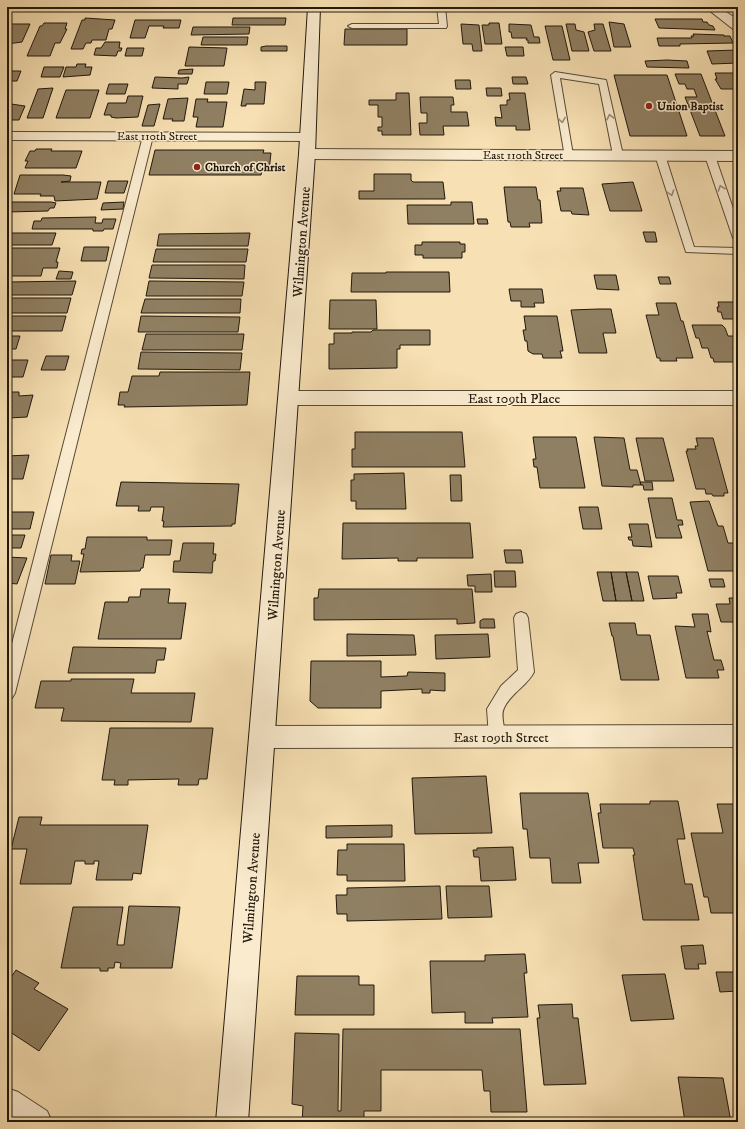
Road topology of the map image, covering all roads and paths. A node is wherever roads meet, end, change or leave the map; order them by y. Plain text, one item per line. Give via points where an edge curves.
1 (314, 7) edge
2 (441, 7) edge
3 (711, 7) edge
4 (352, 26) dead end
5 (738, 26) edge
6 (7, 136) edge
7 (148, 136) junction
8 (307, 146) junction
9 (568, 155) junction
10 (618, 155) junction
11 (660, 156) junction
12 (710, 156) junction
13 (738, 156) edge
14 (738, 238) edge
15 (738, 251) edge
16 (289, 398) junction
17 (738, 398) edge
18 (522, 618) dead end
19 (7, 693) edge
20 (738, 736) edge
21 (497, 737) junction
22 (263, 738) junction
23 (7, 1103) edge
24 (36, 1122) edge
25 (232, 1122) edge

1 - 8 street, Wilmington Avenue
2 - 4 lane via 443,26
3 - 5 street
6 - 7 street, East 110th Street
7 - 8 street, East 110th Street
7 - 19 lane
8 - 9 street, East 110th Street
8 - 16 street, Wilmington Avenue
9 - 10 street, East 110th Street
10 -> 9 lane via 603,82 555,75
10 - 11 street, East 110th Street
11 - 12 street, East 110th Street
11 -> 15 lane via 690,250
12 - 13 street, East 110th Street
14 -> 12 lane
16 - 17 street, East 109th Place
16 - 22 street, Wilmington Avenue
18 - 21 lane via 526,672 506,691 495,710
20 - 21 street, East 109th Street
21 - 22 street, East 109th Street
22 - 25 street, Wilmington Avenue
23 - 24 street

